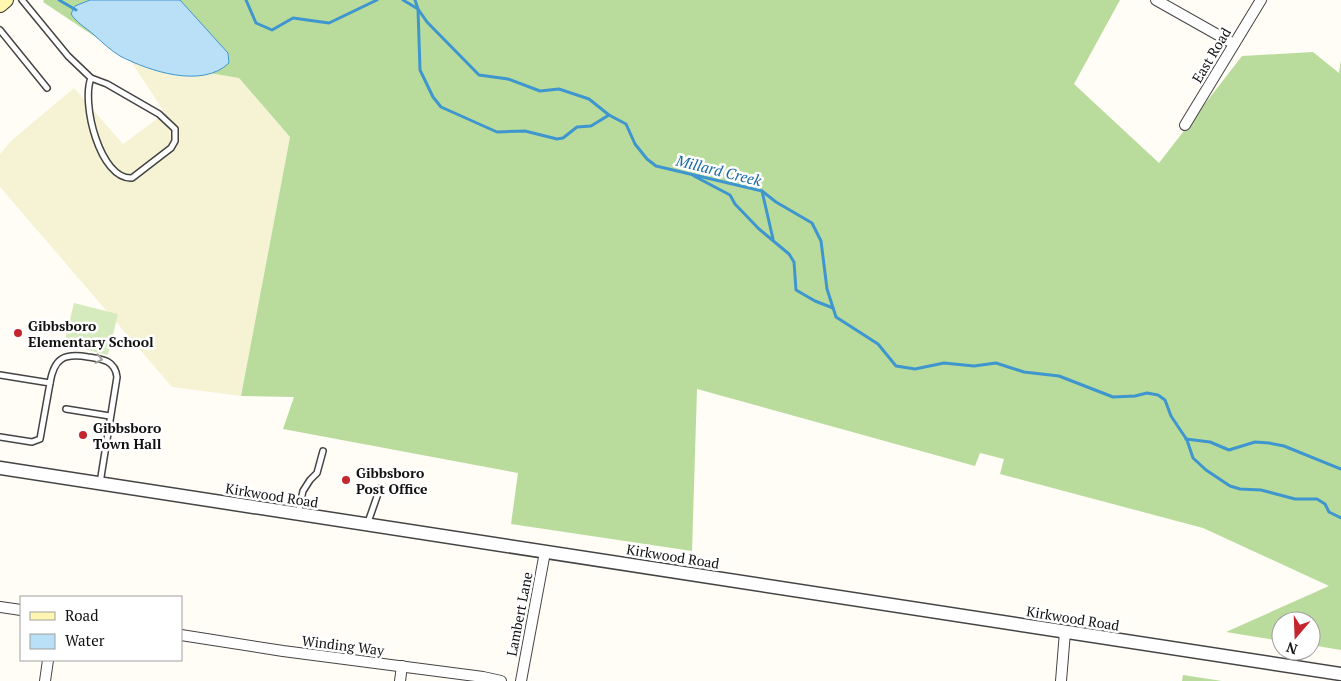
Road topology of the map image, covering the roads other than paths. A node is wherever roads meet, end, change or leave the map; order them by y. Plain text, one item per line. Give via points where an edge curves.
1 (6, 0) edge
2 (22, 0) edge
3 (1156, 0) edge
4 (1261, 0) edge
5 (0, 5) edge
6 (0, 30) edge
7 (1234, 44) junction
8 (91, 78) junction
9 (47, 88) dead end
10 (1185, 125) dead end
11 (0, 375) edge
12 (50, 383) junction
13 (66, 409) dead end
14 (110, 416) junction
15 (0, 437) edge
16 (323, 451) dead end
17 (0, 468) edge
18 (100, 483) junction
19 (380, 488) dead end
20 (298, 514) junction
21 (367, 525) junction
22 (545, 552) junction
23 (0, 607) edge
24 (20, 610) edge
25 (1065, 632) junction
26 (182, 635) edge
27 (48, 661) edge
28 (402, 666) junction
29 (1341, 674) edge
30 (45, 681) edge
31 (400, 681) edge
32 (501, 681) edge
33 (520, 681) edge
34 (1060, 681) edge

1 - 5 main road
2 - 8 lane via 68,56
3 - 7 street
4 - 7 street, East Road
6 - 9 lane
7 - 10 street, East Road
8 - 8 lane via 159,114 175,129 172,148 132,178 112,171 94,132 87,98
11 - 12 lane
12 -> 14 lane via 54,368 66,356 72,354 106,360 117,375
12 - 15 lane via 39,440 32,442
13 - 14 lane
14 - 18 lane
16 - 20 lane via 317,473 303,491
17 - 18 street, Kirkwood Road
18 - 20 street, Kirkwood Road
19 - 21 lane
20 - 21 street, Kirkwood Road
21 - 22 street, Kirkwood Road
22 - 25 street, Kirkwood Road
22 - 33 street, Lambert Lane
23 - 24 street
25 - 29 street, Kirkwood Road
25 - 34 street
26 - 28 street, Winding Way
27 - 30 street
28 - 31 street
28 - 32 street, Winding Way

